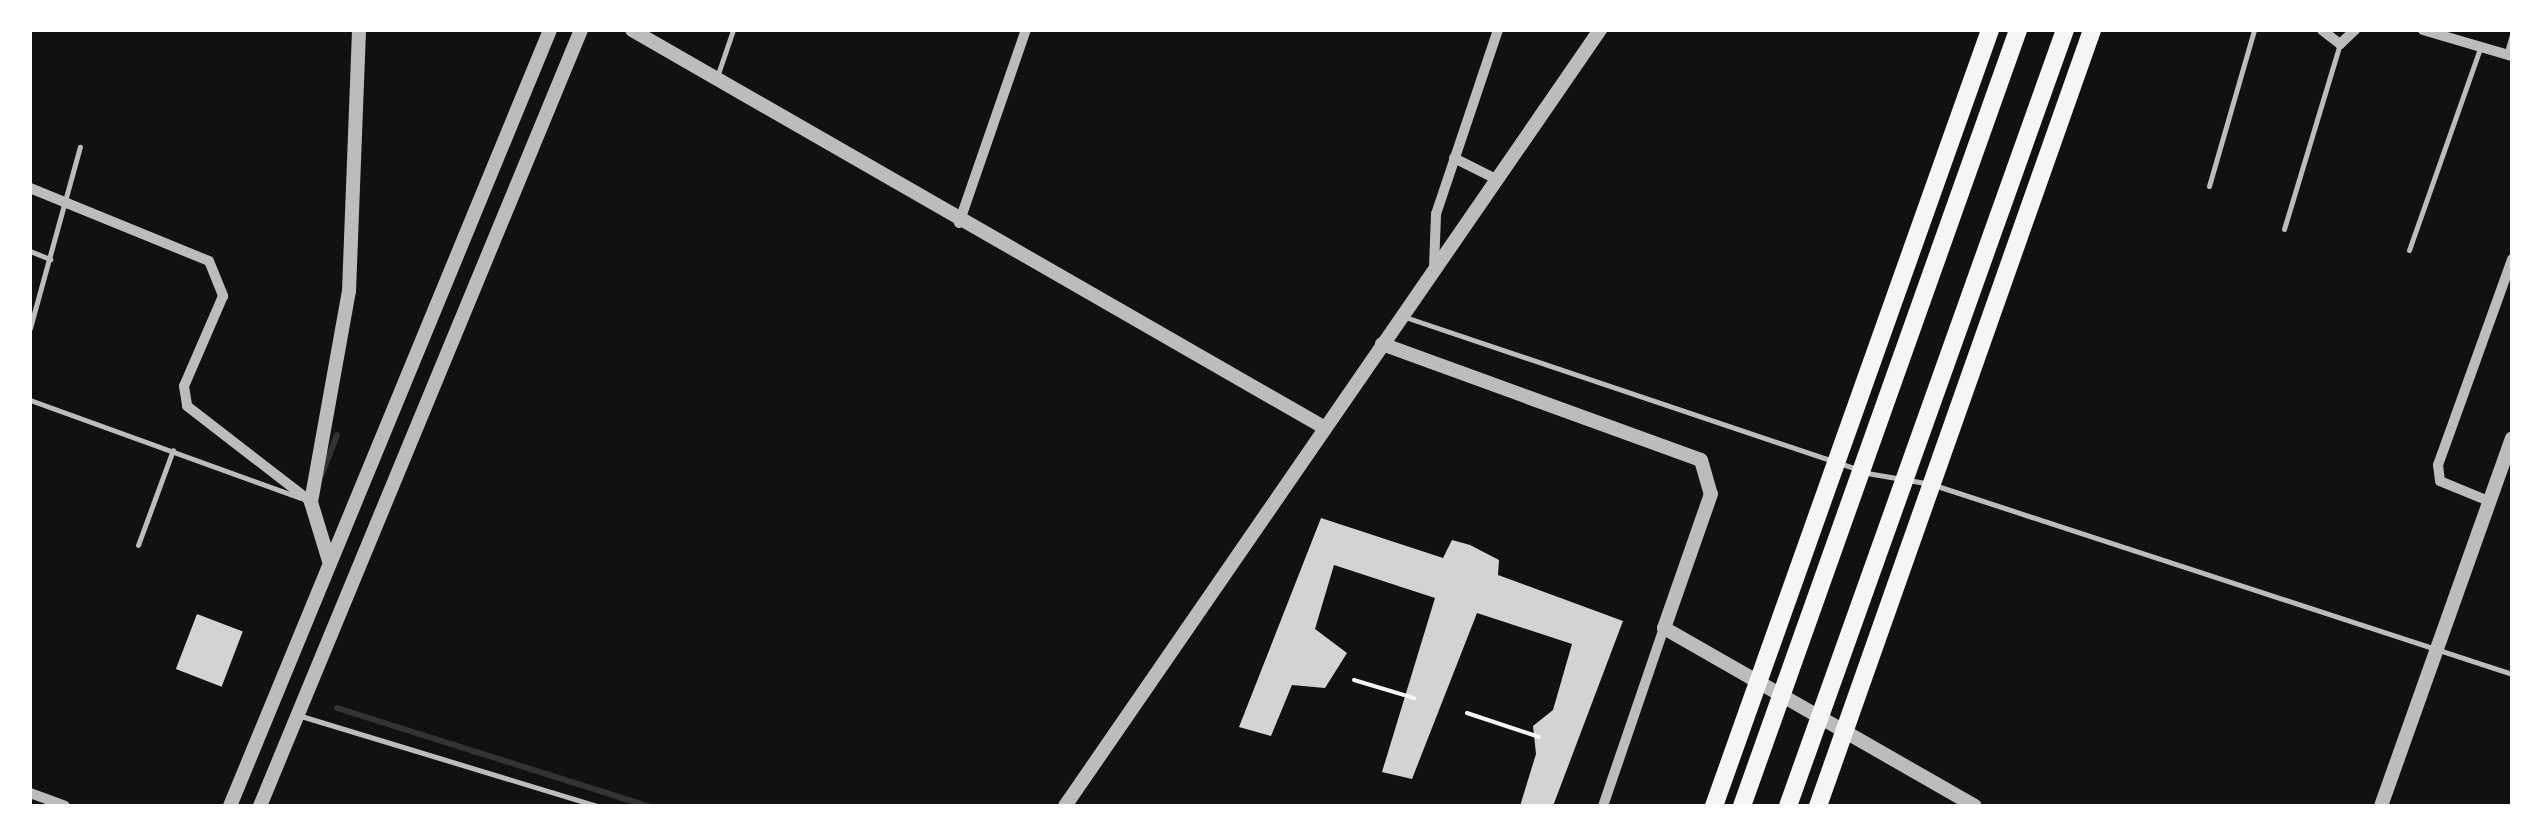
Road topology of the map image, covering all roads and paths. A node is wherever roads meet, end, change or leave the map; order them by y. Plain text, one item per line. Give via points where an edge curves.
1 (358, 30) edge
2 (550, 30) edge
3 (581, 30) edge
4 (632, 30) edge
5 (733, 30) edge
6 (1026, 30) edge
7 (1498, 30) edge
8 (1600, 30) edge
9 (1990, 30) edge
10 (2018, 30) edge
11 (2065, 30) edge
12 (2092, 30) edge
13 (2254, 30) edge
14 (2322, 30) edge
15 (2354, 30) edge
16 (2423, 30) edge
17 (2512, 35) edge
18 (2340, 44) junction
19 (2479, 51) junction
20 (2510, 56) edge
21 (717, 77) junction
22 (80, 147) dead end
23 (1454, 158) junction
24 (1494, 178) junction
25 (2209, 186) dead end
26 (30, 188) edge
27 (70, 202) junction
28 (958, 224) junction
29 (2284, 229) dead end
30 (2410, 250) dead end
31 (30, 251) edge
32 (50, 259) junction
33 (2512, 259) edge
34 (1434, 267) junction
35 (1401, 316) junction
36 (30, 328) edge
37 (1382, 344) junction
38 (30, 400) edge
39 (1325, 428) junction
40 (2512, 439) edge
41 (173, 450) junction
42 (1838, 461) junction
43 (1862, 471) junction
44 (1904, 484) junction
45 (1931, 484) junction
46 (311, 502) junction
47 (2491, 502) junction
48 (138, 545) dead end
49 (330, 562) junction
50 (354, 570) junction
51 (1664, 628) junction
52 (2439, 650) junction
53 (2512, 674) edge
54 (1760, 677) junction
55 (1354, 680) dead end
56 (1783, 690) junction
57 (1414, 698) dead end
58 (1466, 712) dead end
59 (1822, 712) junction
60 (298, 715) junction
61 (1845, 728) junction
62 (1539, 737) dead end
63 (30, 793) edge
64 (65, 806) edge
65 (230, 806) edge
66 (260, 806) edge
67 (598, 806) edge
68 (1065, 806) edge
69 (1603, 806) edge
70 (1714, 806) edge
71 (1742, 806) edge
72 (1788, 806) edge
73 (1818, 806) edge
74 (1976, 806) edge
75 (2381, 806) edge

1 - 46 street via 349,291
2 - 49 street
3 - 50 street
4 - 21 street
5 - 21 lane
6 - 28 street
7 - 23 street
8 - 24 street
9 - 42 main road
10 - 43 main road
11 - 44 main road
12 - 45 main road
13 - 25 lane
14 - 18 street
15 - 18 street
16 - 19 street
17 - 20 lane
18 - 29 lane
19 - 20 street
19 - 30 lane
21 - 28 street
22 - 27 lane
23 - 24 street
23 - 34 street via 1436,214
24 - 34 street
26 - 27 street
27 - 32 lane
27 - 46 street via 209,261 223,296 184,386 187,406
28 - 39 street
31 - 32 lane
32 - 36 lane
33 - 47 street via 2438,465 2440,481
34 - 35 street
35 - 37 street
35 - 42 lane
37 - 39 street
37 - 51 street via 1701,460 1711,494
38 - 41 lane
39 - 68 street
40 - 47 street
41 - 46 lane
41 - 48 lane
42 - 43 lane
42 - 54 main road
43 - 44 lane
43 - 56 main road
44 - 45 lane
44 - 59 main road
45 - 52 lane
45 - 61 main road
46 - 49 street
47 - 52 street
49 - 50 street
49 - 65 street
50 - 60 street
51 - 54 street
51 - 69 street
52 - 53 lane
52 - 75 street
54 - 56 street
54 - 70 main road
55 - 57 path
56 - 59 street
56 - 71 main road
58 - 62 path
59 - 61 street
59 - 72 main road
60 - 66 street
60 - 67 lane
61 - 73 main road
61 - 74 street
63 - 64 street

